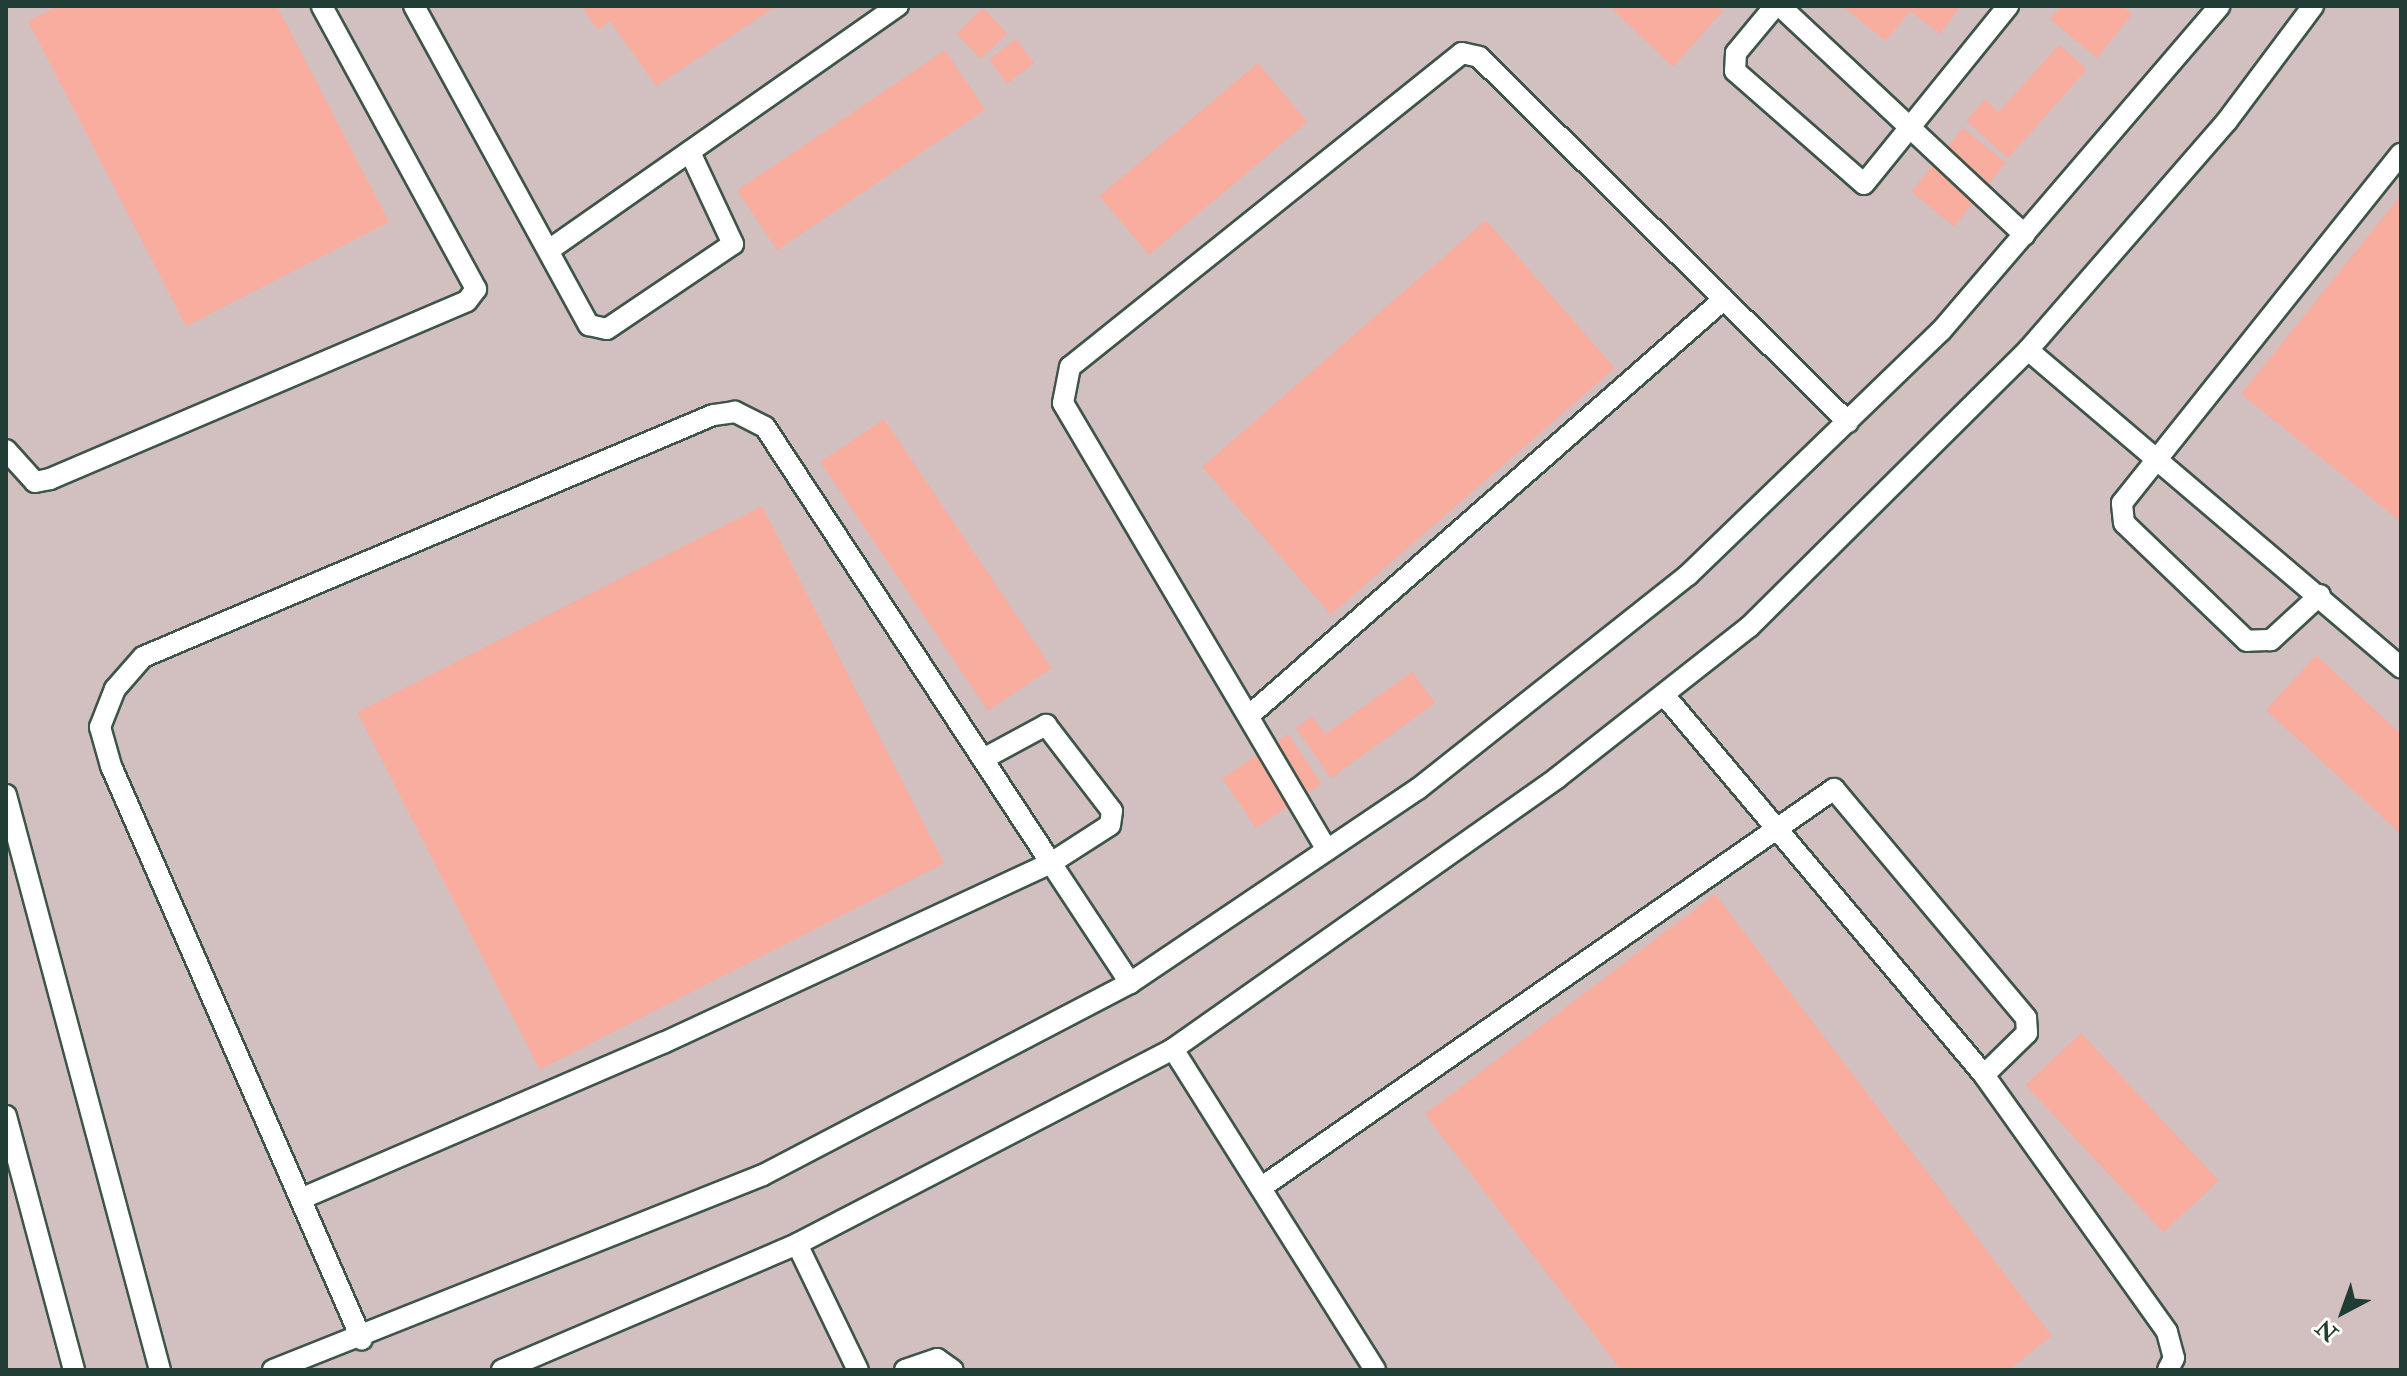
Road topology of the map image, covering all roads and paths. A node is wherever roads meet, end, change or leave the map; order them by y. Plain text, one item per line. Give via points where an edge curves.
1 (322, 6) edge
2 (414, 6) edge
3 (898, 6) edge
4 (1777, 6) edge
5 (2008, 6) edge
6 (2220, 6) edge
7 (2313, 6) edge
8 (1915, 130) junction
9 (690, 152) junction
10 (2401, 154) edge
11 (2025, 235) junction
12 (549, 250) junction
13 (1724, 299) junction
14 (2028, 350) junction
15 (1848, 422) junction
16 (6, 450) edge
17 (2156, 456) junction
18 (2320, 595) junction
19 (2401, 667) edge
20 (1665, 696) junction
21 (1251, 714) junction
22 (983, 759) junction
23 (6, 795) edge
24 (1778, 829) junction
25 (1327, 850) junction
26 (1051, 863) junction
27 (1130, 983) junction
28 (1173, 1049) junction
29 (1984, 1075) junction
30 (6, 1116) edge
31 (1262, 1187) junction
32 (305, 1197) junction
33 (797, 1244) junction
34 (362, 1340) junction
35 (74, 1370) edge
36 (160, 1370) edge
37 (273, 1370) edge
38 (502, 1370) edge
39 (858, 1370) edge
40 (905, 1370) edge
41 (953, 1370) edge
42 (1375, 1370) edge
43 (2168, 1370) edge

1 - 16 lane via 476,289 467,301 50,479 35,482
2 - 12 lane
3 - 9 lane
4 - 8 lane
4 - 8 lane via 1736,53 1735,71 1856,183 1871,181
5 - 8 lane
6 - 11 lane
7 - 14 lane via 2227,121
8 - 11 lane
9 - 12 lane
9 - 12 lane via 730,235 725,253 599,330
10 - 17 lane
11 - 15 lane via 1941,331
13 - 15 lane
13 - 21 lane
13 - 21 lane via 1479,57 1462,53 1070,367 1063,403
14 - 17 lane
14 - 20 lane via 1749,627
15 - 25 lane via 1688,575 1418,789
17 - 18 lane
17 - 18 lane via 2122,503 2124,523 2247,641 2271,640
18 - 19 lane
20 - 24 lane
20 - 28 lane
21 - 25 lane
22 - 26 lane
22 - 26 lane via 1046,725 1112,811 1110,825
22 - 32 lane via 765,427 735,412 143,657 115,689 100,727 111,766
23 - 36 lane
24 - 29 lane
24 - 29 lane via 1834,789 1848,797 2026,1018 2027,1033
24 - 31 lane
25 - 27 lane
26 - 27 lane
26 - 32 lane via 663,1043
27 - 34 lane via 763,1175
28 - 31 lane
28 - 33 lane
29 - 43 lane via 2167,1332 2174,1358
30 - 35 lane
31 - 42 lane
32 - 34 lane
33 - 38 lane
33 - 39 lane
34 - 37 lane
40 - 41 lane via 937,1359

